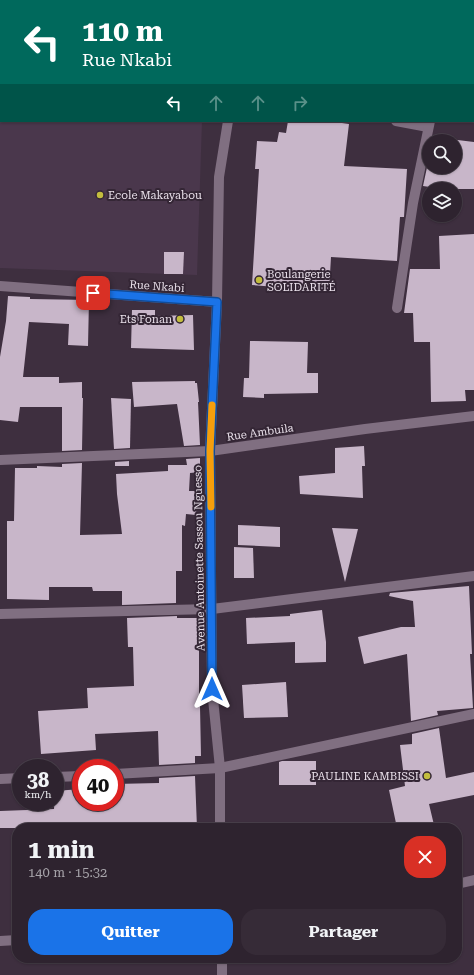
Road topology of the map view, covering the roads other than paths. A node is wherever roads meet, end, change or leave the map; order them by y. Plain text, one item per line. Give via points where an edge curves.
1 (228, 122) edge
2 (407, 122) edge
3 (429, 124) edge
4 (0, 286) edge
5 (217, 302) junction
6 (397, 308) dead end
7 (474, 416) edge
8 (210, 451) junction
9 (0, 460) edge
10 (474, 576) edge
11 (212, 609) junction
12 (0, 614) edge
13 (474, 714) edge
14 (220, 768) junction
15 (124, 773) edge
16 (12, 778) edge
17 (0, 779) edge
18 (220, 823) edge
19 (474, 880) edge
20 (462, 883) edge
21 (12, 940) edge
22 (0, 941) edge
23 (222, 963) edge
24 (222, 975) edge

1 - 5 street, Avenue Antoinette Sassou Nguesso via 219,177
2 - 3 street
3 - 6 street via 413,203
4 - 5 street, Rue Nkabi
5 - 8 street, Avenue Antoinette Sassou Nguesso
7 - 8 street, Rue Ambuila
8 - 9 street, Rue Ambuila
8 - 11 street, Avenue Antoinette Sassou Nguesso
10 - 11 street
11 - 12 street
11 - 14 street, Avenue Antoinette Sassou Nguesso via 212,689
13 - 14 street
14 - 15 street
14 - 18 street, Avenue Antoinette Sassou Nguesso
16 - 17 street
19 - 20 street
21 - 22 street
23 - 24 street

